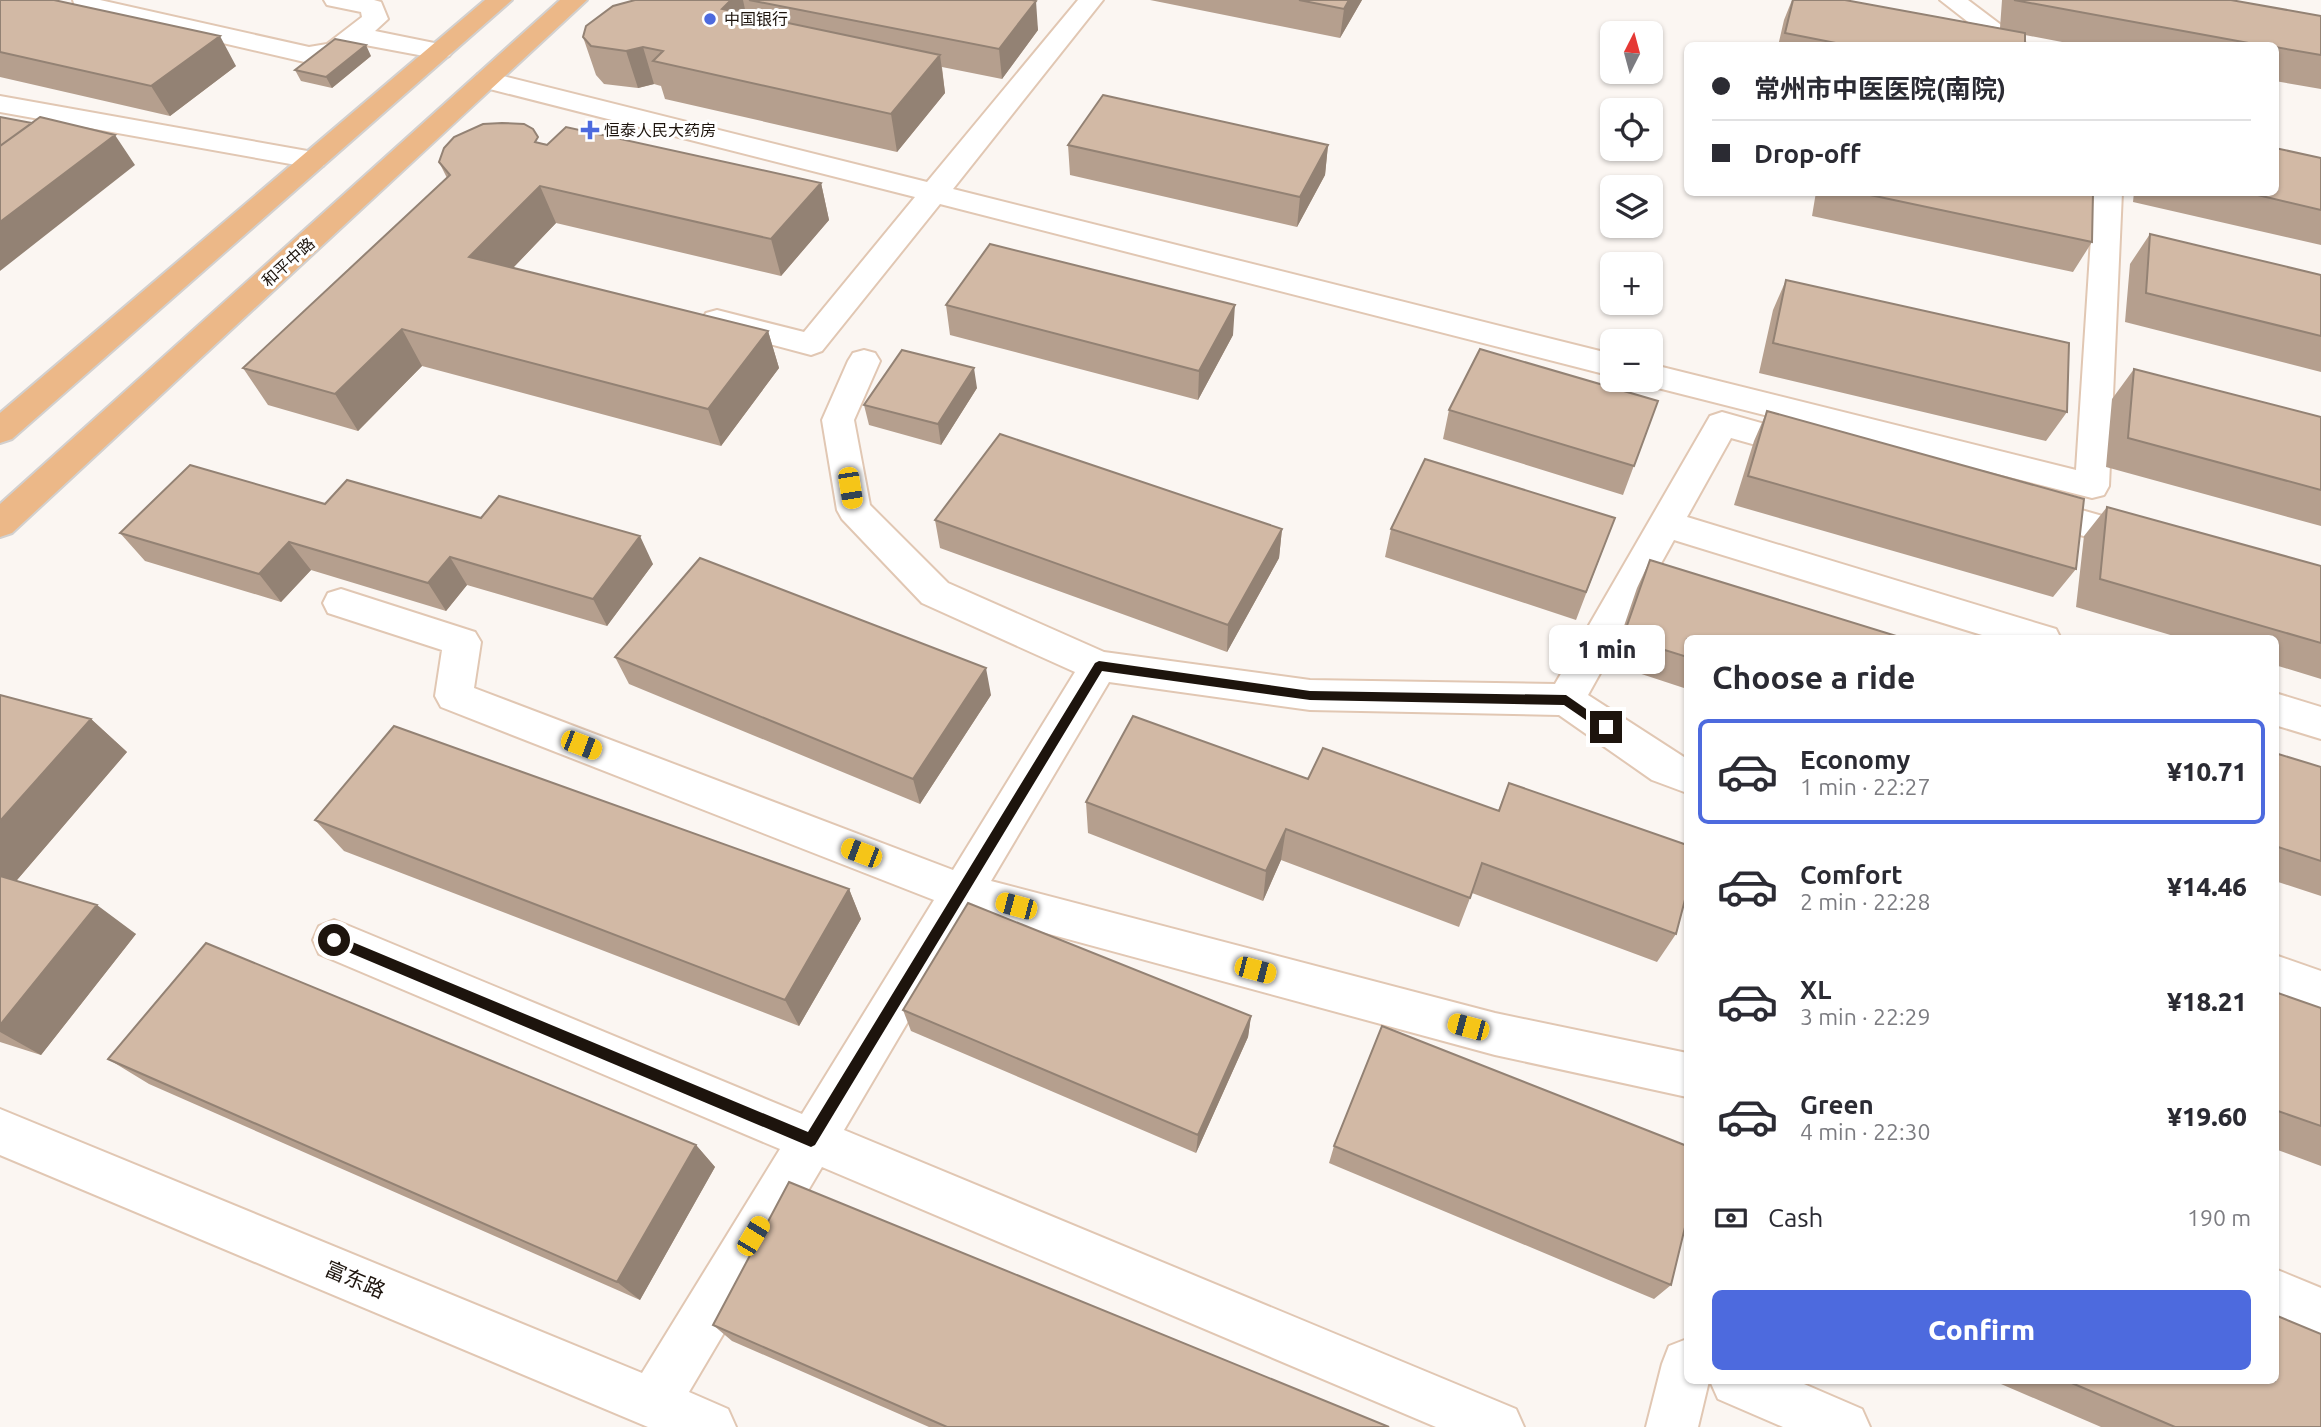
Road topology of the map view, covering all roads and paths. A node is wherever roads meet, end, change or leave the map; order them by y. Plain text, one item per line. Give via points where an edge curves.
1 (85, 0) edge
2 (336, 0) edge
3 (500, 0) edge
4 (575, 0) edge
5 (1091, 0) edge
6 (1952, 0) edge
7 (355, 35) junction
8 (2010, 42) edge
9 (440, 51) junction
10 (487, 80) junction
11 (0, 104) edge
12 (313, 160) junction
13 (935, 194) junction
14 (2108, 196) edge
15 (694, 314) edge
16 (864, 361) dead end
17 (1600, 362) edge
18 (1663, 378) edge
19 (0, 431) edge
20 (1842, 457) edge
21 (2002, 500) edge
22 (0, 524) edge
23 (1666, 524) junction
24 (2175, 548) edge
25 (341, 603) dead end
26 (2030, 635) edge
27 (1099, 666) junction
28 (1566, 700) junction
29 (2279, 710) edge
30 (2321, 723) edge
31 (1684, 775) edge
32 (962, 892) junction
33 (334, 940) dead end
34 (2279, 976) edge
35 (2321, 991) edge
36 (1684, 1074) edge
37 (0, 1132) edge
38 (811, 1140) junction
39 (2279, 1296) edge
40 (2321, 1313) edge
41 (1684, 1377) edge
42 (1743, 1384) edge
43 (653, 1403) junction
44 (710, 1427) edge
45 (1498, 1427) edge
46 (1672, 1427) edge
47 (1844, 1427) edge

1 - 7 street via 85,4 309,55 335,51
2 - 7 street via 372,8 375,19
3 - 9 main road
4 - 10 main road, 和平中路
5 - 13 street
6 - 8 street
7 - 9 street
9 - 12 main road
10 - 13 street
10 - 22 main road, 和平中路
11 - 12 street
12 - 19 main road
13 - 15 street via 811,344
13 - 17 street
14 - 18 street via 2092,486
16 - 27 street via 838,420 853,510 935,593
20 - 23 street via 1722,424
21 - 24 street
23 - 26 street
23 - 28 street
25 - 32 street via 462,642 454,696
27 - 28 street via 1310,695
27 - 32 street
28 - 31 street via 1665,768
29 - 30 street
32 - 36 street via 1495,1034
32 - 38 street
33 - 38 street
34 - 35 street
37 - 43 street, 富东路
38 - 43 street
38 - 45 street
39 - 40 street
41 - 46 street
42 - 47 street
43 - 44 street, 富东路

